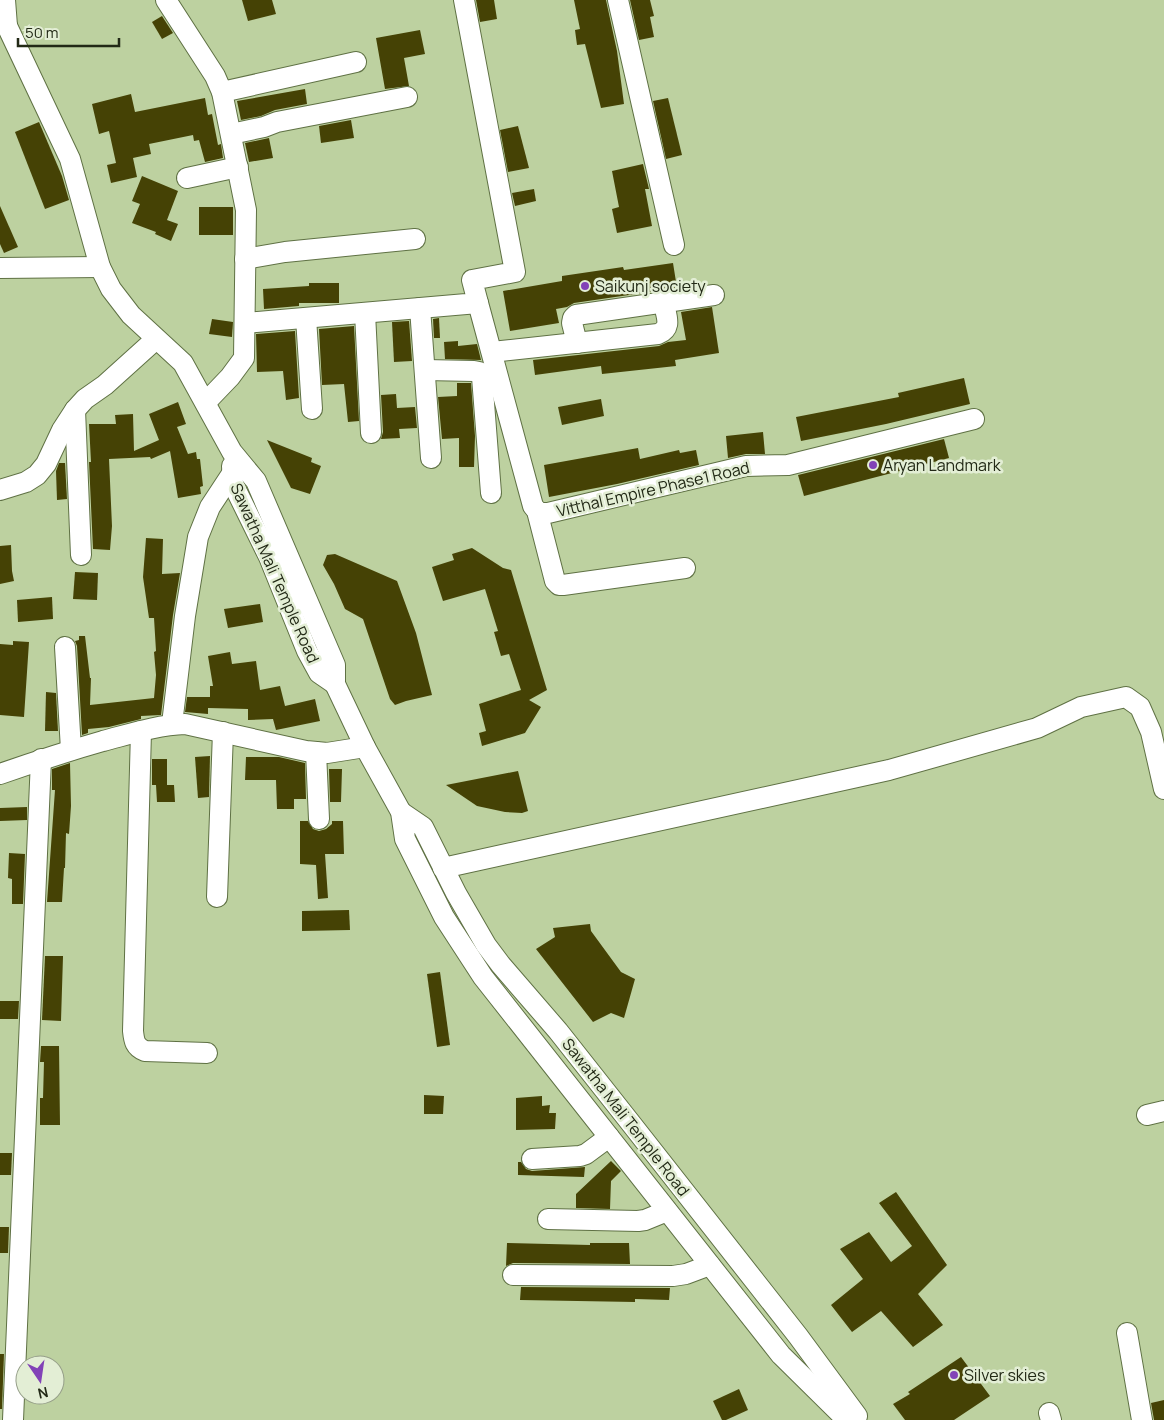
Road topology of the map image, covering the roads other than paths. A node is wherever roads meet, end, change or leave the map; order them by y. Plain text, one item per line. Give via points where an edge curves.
1 (5, 0) edge
2 (166, 0) edge
3 (464, 0) edge
4 (618, 0) edge
5 (5, 31) edge
6 (356, 62) dead end
7 (222, 92) junction
8 (407, 97) dead end
9 (231, 134) junction
10 (238, 167) junction
11 (186, 178) dead end
12 (415, 239) dead end
13 (674, 245) dead end
14 (245, 259) junction
15 (100, 267) junction
16 (0, 268) edge
17 (714, 295) dead end
18 (478, 303) junction
19 (664, 304) junction
20 (420, 308) junction
21 (365, 313) junction
22 (306, 318) junction
23 (245, 323) junction
24 (156, 339) junction
25 (577, 343) junction
26 (492, 352) junction
27 (425, 370) junction
28 (206, 402) junction
29 (312, 409) dead end
30 (76, 410) junction
31 (974, 419) dead end
32 (371, 433) dead end
33 (431, 458) dead end
34 (232, 462) junction
35 (0, 490) edge
36 (491, 493) dead end
37 (537, 511) junction
38 (81, 555) dead end
39 (685, 568) dead end
40 (65, 647) dead end
41 (172, 724) junction
42 (141, 731) junction
43 (223, 732) junction
44 (365, 747) junction
45 (71, 750) junction
46 (316, 752) junction
47 (41, 760) junction
48 (0, 774) edge
49 (1164, 789) edge
50 (401, 812) junction
51 (319, 819) dead end
52 (443, 868) junction
53 (217, 897) dead end
54 (207, 1052) dead end
55 (608, 1137) junction
56 (532, 1159) dead end
57 (667, 1212) junction
58 (548, 1219) dead end
59 (710, 1265) junction
60 (513, 1275) dead end
61 (1127, 1333) dead end
62 (14, 1420) edge
63 (847, 1420) edge
64 (860, 1420) edge
65 (1142, 1420) edge

1 - 5 street, Sawatha Mali Temple Road
2 - 7 street
3 - 18 street via 515,272 472,280
4 - 13 street
5 - 15 street, Sawatha Mali Temple Road via 70,159
6 - 7 street
7 - 9 street
8 - 9 street
9 - 10 street
10 - 11 street
10 - 14 street via 246,210
12 - 14 street
14 - 23 street
15 - 16 street
15 - 24 street, Sawatha Mali Temple Road via 111,289 131,315
17 - 19 street
18 - 20 street
18 - 26 street
19 - 25 street via 668,326 663,332
19 - 25 street via 576,315 572,323
20 - 21 street
20 - 27 street
21 - 22 street
21 - 32 street
22 - 23 street
22 - 29 street
23 - 28 street via 244,358
24 - 28 street, Sawatha Mali Temple Road via 184,363
24 - 30 street
25 - 26 street
26 - 37 street
27 - 33 street
27 - 36 street via 474,371 482,377
28 - 34 street, Sawatha Mali Temple Road
30 - 35 street via 37,475
30 - 38 street
31 - 37 street, Vitthal Empire Phase1 Road via 788,465 746,466 548,513
34 - 41 street via 198,537
34 - 44 street, Sawatha Mali Temple Road via 256,481 336,665 336,684
37 - 39 street via 558,584
40 - 45 street
41 - 42 street
41 - 43 street
42 - 45 street
42 - 54 street via 134,1042 145,1051
43 - 46 street
43 - 53 street
44 - 46 street
44 - 50 street, Sawatha Mali Temple Road
45 - 47 street
46 - 51 street
47 - 48 street
47 - 62 street
49 - 52 street via 1151,732 1140,707 1126,697 1081,707 1037,728 889,770
50 - 52 street, Sawatha Mali Temple Road via 423,827
50 - 55 street, Sawatha Mali Temple Road via 405,839 444,917 484,977
52 - 64 street, Sawatha Mali Temple Road via 486,946 501,966 558,1031 798,1336
55 - 56 street via 580,1156
55 - 57 street, Sawatha Mali Temple Road
57 - 58 street via 638,1221
57 - 59 street, Sawatha Mali Temple Road
59 - 60 street via 673,1276
59 - 63 street, Sawatha Mali Temple Road via 781,1355
61 - 65 street

